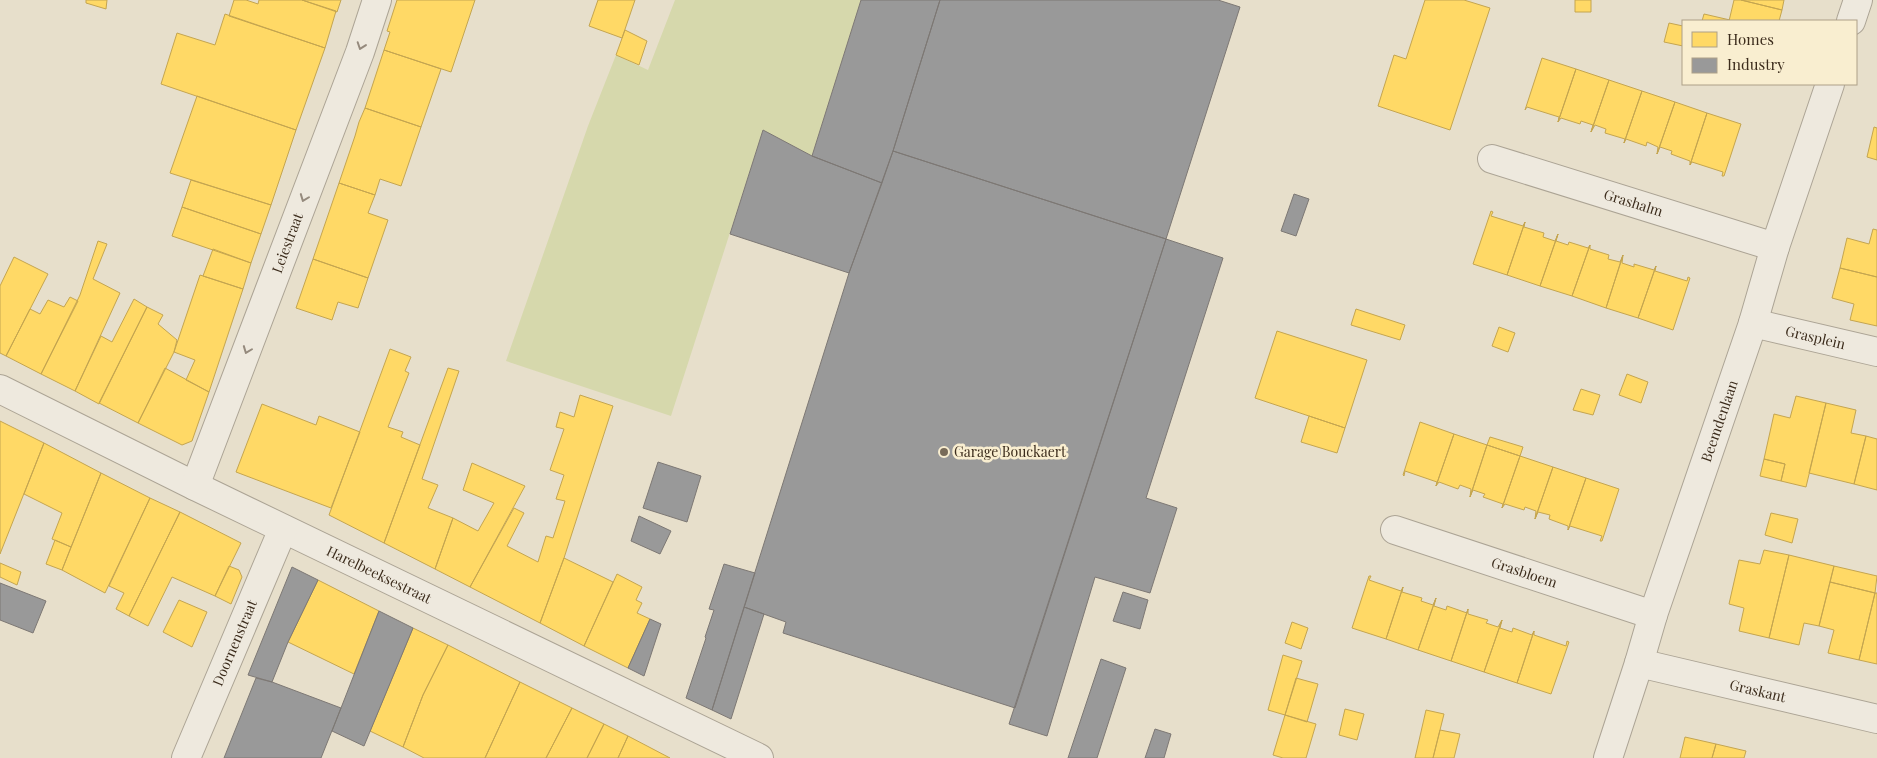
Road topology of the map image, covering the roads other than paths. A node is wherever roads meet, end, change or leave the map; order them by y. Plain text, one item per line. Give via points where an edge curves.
1 (377, 0) edge
2 (1858, 0) edge
3 (1851, 20) edge
4 (1830, 85) edge
5 (1492, 159) dead end
6 (1775, 247) junction
7 (1753, 323) junction
8 (1877, 352) edge
9 (0, 389) edge
10 (195, 486) junction
11 (283, 529) junction
12 (1395, 530) dead end
13 (1653, 615) junction
14 (1639, 663) junction
15 (1877, 719) edge
16 (186, 758) edge
17 (759, 758) edge
18 (1608, 758) edge

1 -> 10 street, Leiestraat
2 - 3 street
4 - 6 street, Beemdenlaan
5 - 6 street, Grashalm
6 - 7 street, Beemdenlaan
7 - 8 street, Grasplein
7 - 13 street, Beemdenlaan
9 - 10 street, Harelbeeksestraat
10 - 11 street, Harelbeeksestraat
11 - 16 street, Doornenstraat
11 - 17 street, Harelbeeksestraat
12 - 13 street, Grasbloem
13 - 14 street, Beemdenlaan
14 - 15 street, Graskant
14 - 18 street, Beemdenlaan

